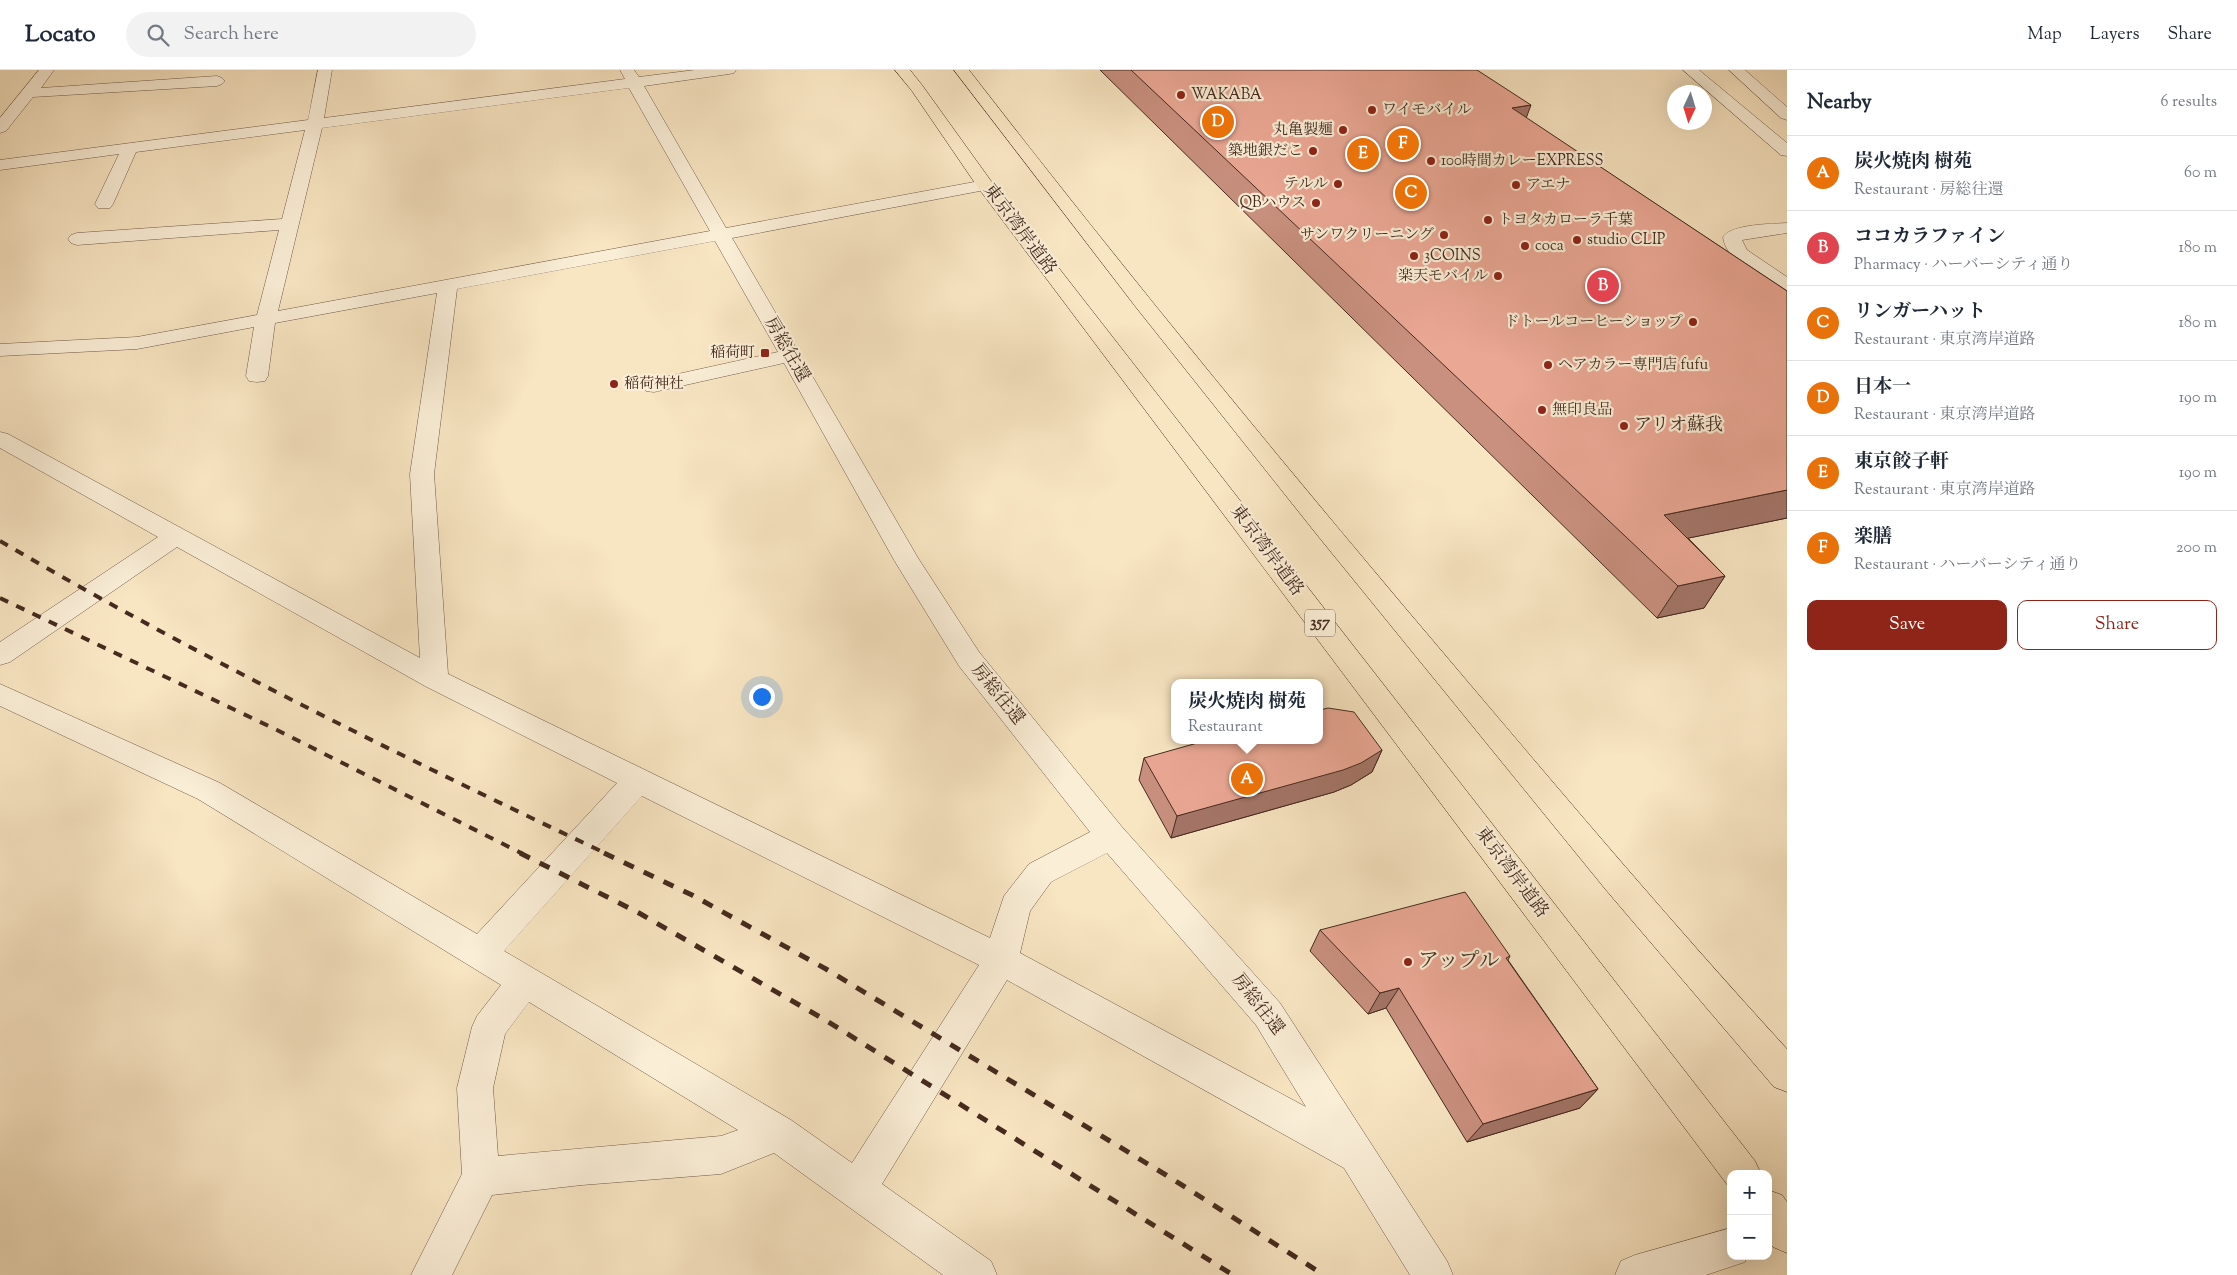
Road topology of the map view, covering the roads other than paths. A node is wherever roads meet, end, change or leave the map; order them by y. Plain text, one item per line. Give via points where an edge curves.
1 (47, 70) edge
2 (326, 70) edge
3 (729, 70) edge
4 (902, 70) edge
5 (961, 70) edge
6 (1690, 70) edge
7 (1736, 70) edge
8 (630, 76) edge
9 (217, 81) dead end
10 (29, 93) junction
11 (1787, 114) edge
12 (315, 124) junction
13 (0, 128) edge
14 (130, 148) junction
15 (1787, 150) edge
16 (0, 165) edge
17 (985, 185) junction
18 (104, 204) dead end
19 (289, 224) junction
20 (1787, 228) edge
21 (721, 235) junction
22 (77, 239) dead end
23 (448, 285) junction
24 (1787, 286) edge
25 (265, 320) junction
26 (0, 350) edge
27 (789, 356) junction
28 (257, 376) dead end
29 (654, 386) dead end
30 (0, 438) edge
31 (176, 536) junction
32 (0, 655) edge
33 (435, 679) junction
34 (0, 694) edge
35 (638, 780) junction
36 (1111, 836) junction
37 (480, 954) junction
38 (1001, 960) junction
39 (524, 982) junction
40 (1787, 1075) edge
41 (778, 1133) junction
42 (1355, 1154) junction
43 (1739, 1170) edge
44 (481, 1177) junction
45 (857, 1189) junction
46 (1772, 1214) edge
47 (1787, 1233) edge
48 (1772, 1237) edge
49 (1727, 1249) edge
50 (432, 1275) edge
51 (977, 1275) edge
52 (1433, 1275) edge
53 (1635, 1275) edge

1 - 10 street
2 - 12 street
3 - 8 street
4 - 17 highway, 東京湾岸道路 / 357
5 - 40 highway via 1052,190 1397,616 1562,816
6 - 15 street
7 - 11 street
8 - 12 street
8 - 21 street, 房総往還
9 - 10 street
10 - 13 street
12 - 14 street
12 - 19 street
14 - 16 street
14 - 18 street
17 - 21 street
17 - 43 highway, 東京湾岸道路 / 357
19 - 22 street
19 - 25 street
20 - 24 street via 1732,237 1733,245 1740,254
21 - 23 street
21 - 27 street, 房総往還
23 - 25 street
23 - 33 street via 422,474
25 - 26 street via 137,343
25 - 28 street
27 - 29 street
27 - 36 street, 房総往還 via 968,659
30 - 31 street
31 - 32 street
31 - 33 street
33 - 35 street
34 - 37 street via 209,791
35 - 37 street
35 - 38 street
36 - 38 street via 1040,873 1015,906
36 - 42 street, 房総往還 via 1268,1014
37 - 39 street
38 - 42 street
38 - 45 street
39 - 41 street
39 - 44 street via 489,1027 475,1088
41 - 44 street via 721,1155
41 - 45 street
42 - 52 street, 房総往還
44 - 50 street
45 - 51 street
46 - 47 highway
47 - 48 street
49 - 53 street

